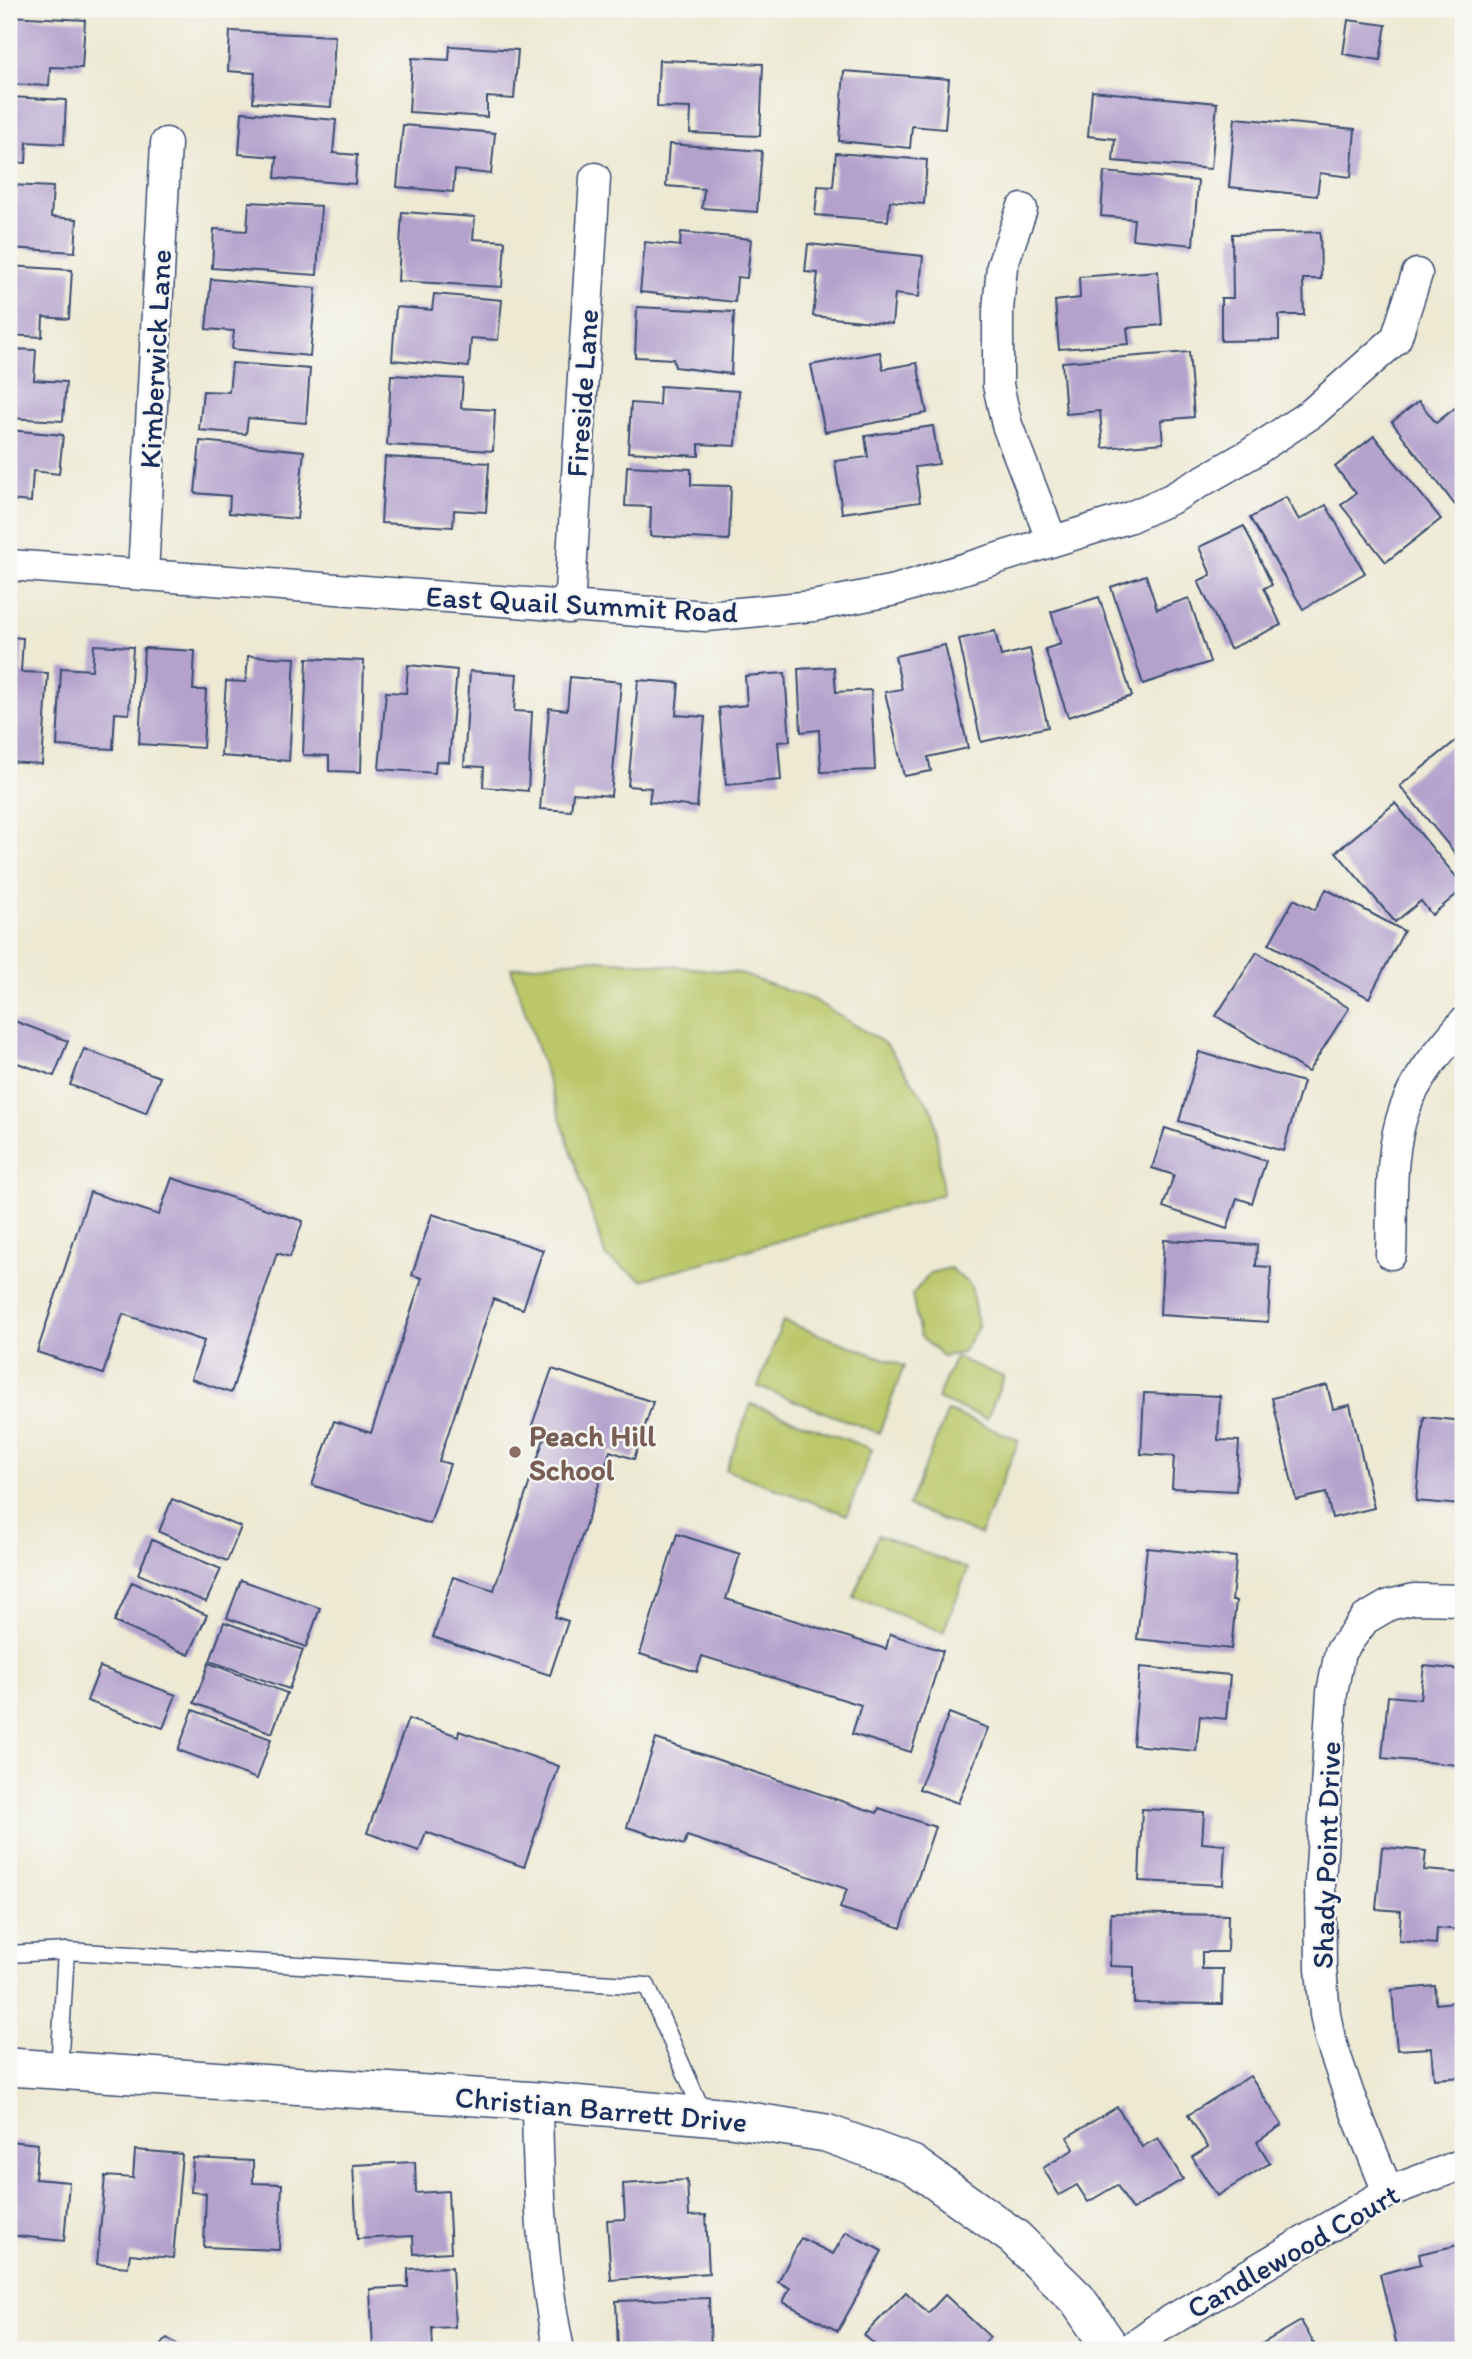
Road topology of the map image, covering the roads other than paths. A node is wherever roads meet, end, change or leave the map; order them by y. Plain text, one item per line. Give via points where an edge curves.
1 (166, 143) dead end
2 (595, 178) dead end
3 (1022, 209) dead end
4 (1417, 274) dead end
5 (1052, 541) junction
6 (9, 565) edge
7 (144, 574) junction
8 (569, 608) junction
9 (1463, 1023) edge
10 (1391, 1254) dead end
11 (1463, 1600) edge
12 (66, 1951) junction
13 (9, 1954) edge
14 (9, 2067) edge
15 (59, 2070) junction
16 (537, 2101) junction
17 (704, 2115) junction
18 (1463, 2164) edge
19 (1388, 2192) junction
20 (559, 2350) edge
21 (1112, 2350) edge
22 (1128, 2350) edge

1 - 7 street, Kimberwick Lane
2 - 8 street, Fireside Lane
3 - 5 street via 1003,266 998,385 1007,425
4 - 5 street, East Quail Summit Road via 1396,339 1312,413 1171,499 1128,518
5 - 8 street, East Quail Summit Road via 895,590 813,606 706,616
6 - 7 street, East Quail Summit Road
7 - 8 street, East Quail Summit Road
9 - 10 street via 1434,1057 1405,1106 1395,1145
11 - 19 street, Shady Point Drive via 1414,1599 1389,1605 1365,1619 1340,1652 1332,1692 1320,1883 1325,2014 1345,2084
12 - 13 lane
12 - 15 lane
12 - 17 lane via 647,1986
14 - 15 street, Christian Barrett Drive
15 - 16 street, Christian Barrett Drive
16 - 17 street, Christian Barrett Drive
16 - 20 street via 537,2166
17 - 21 street, Christian Barrett Drive via 826,2133 912,2164 1014,2236 1077,2299
18 - 19 street, Candlewood Court
19 - 22 street, Candlewood Court

